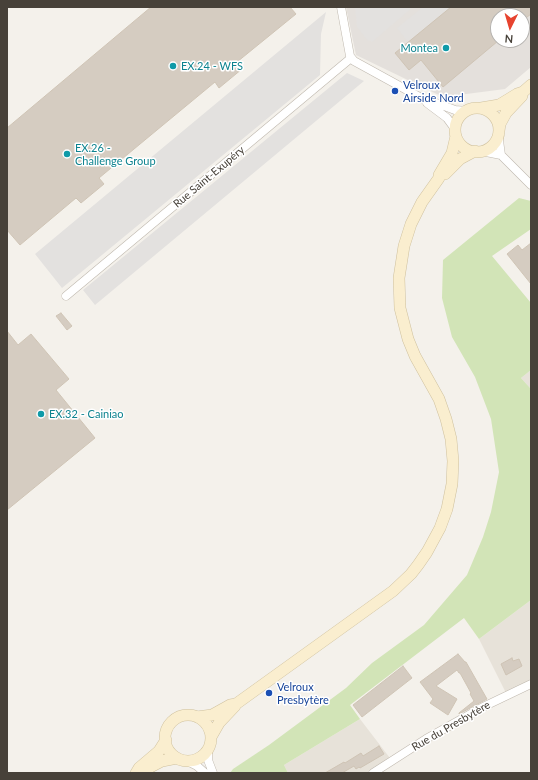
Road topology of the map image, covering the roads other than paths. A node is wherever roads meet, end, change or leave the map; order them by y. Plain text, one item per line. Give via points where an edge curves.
1 (341, 7) edge
2 (351, 58) junction
3 (527, 88) edge
4 (425, 100) junction
5 (480, 108) junction
6 (467, 111) junction
7 (499, 132) junction
8 (456, 133) junction
9 (478, 151) junction
10 (501, 155) junction
11 (439, 178) junction
12 (531, 185) edge
13 (66, 296) dead end
14 (531, 684) edge
15 (236, 704) junction
16 (197, 717) junction
17 (211, 737) junction
18 (166, 740) junction
19 (208, 750) junction
20 (182, 759) junction
21 (136, 772) edge
22 (205, 773) edge
23 (213, 773) edge
24 (374, 773) edge

1 - 2 street
2 - 4 street
2 - 13 street, Rue Saint-Exupéry
3 - 5 street via 499,105
3 - 7 street via 506,113
4 - 6 street
4 - 8 street via 446,118
5 - 6 street
5 - 7 street via 496,118
6 - 8 street via 460,117
7 - 9 street via 492,145
7 - 10 street
8 - 9 street via 464,147
8 - 11 street via 452,153
9 - 10 street
9 - 11 street via 460,159
10 - 12 street
11 - 15 street via 422,202 406,236 401,257 399,289 402,319 408,339 439,399 451,439 452,484 440,528 418,565 392,591
14 - 24 street, Rue du Presbytère via 426,739
15 - 16 street via 212,715
15 - 17 street via 219,722
16 - 17 street via 207,725
16 - 18 street via 190,715 176,719 167,730
17 - 19 street
18 - 20 street via 170,751
18 - 21 street via 159,751
19 - 20 street via 199,758
19 - 23 street via 208,760
20 - 21 street via 166,760 142,772
20 - 22 street

